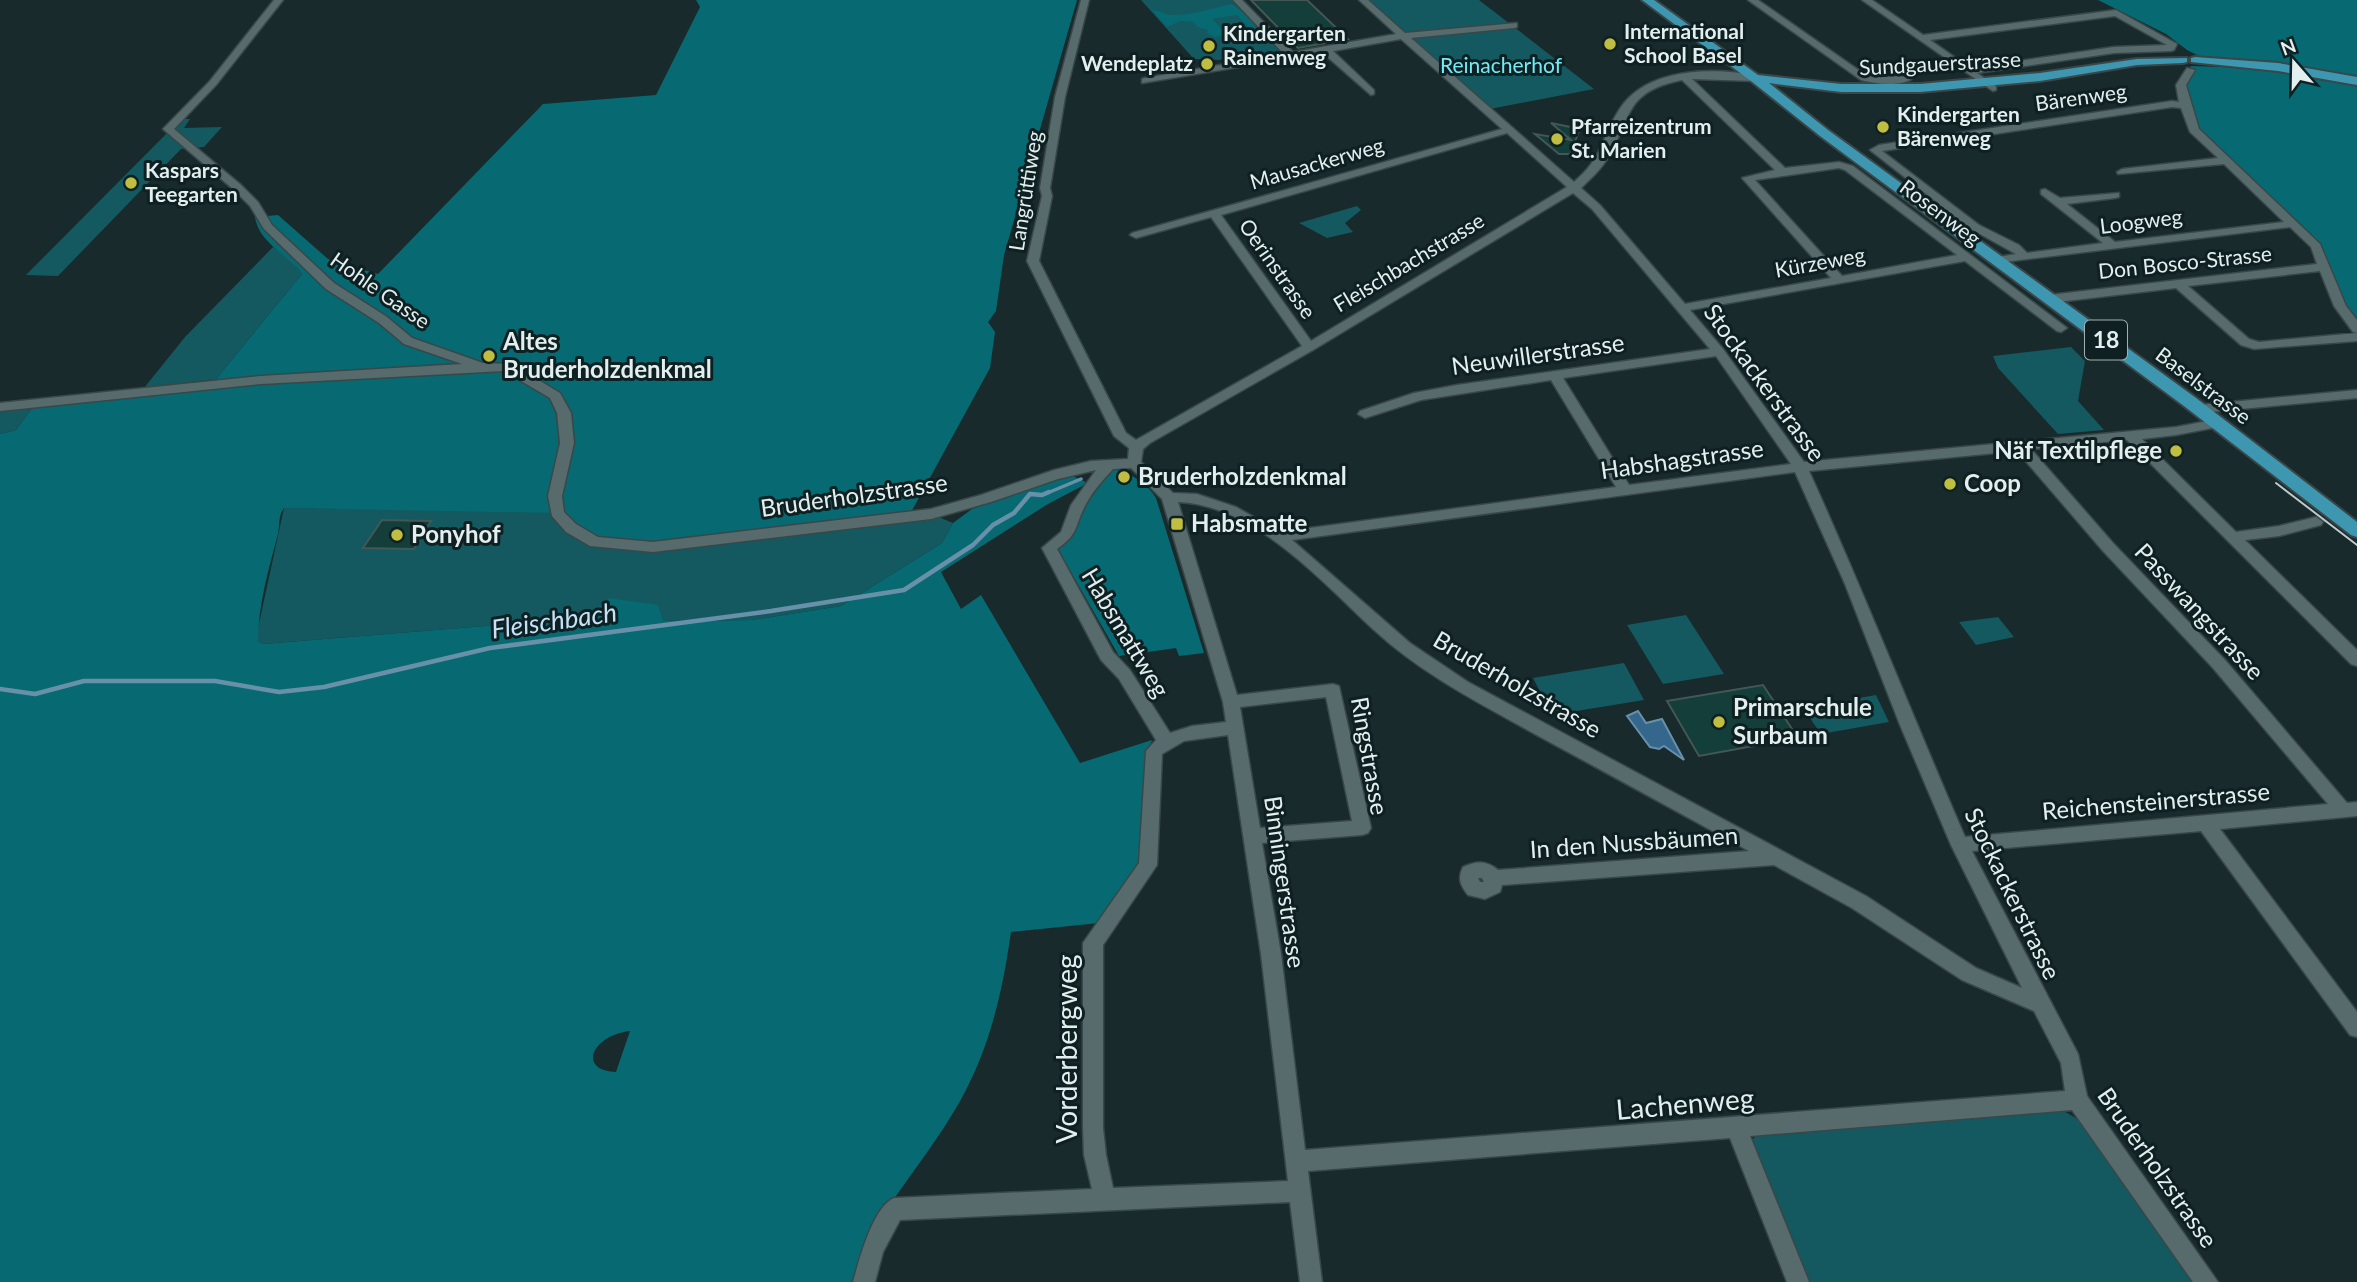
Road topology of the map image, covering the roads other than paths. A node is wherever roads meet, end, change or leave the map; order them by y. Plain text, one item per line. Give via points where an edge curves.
1 (279, 0) edge
2 (1084, 0) edge
3 (1237, 0) edge
4 (1363, 0) edge
5 (1647, 0) edge
6 (1655, 0) edge
7 (1752, 0) edge
8 (1866, 0) edge
9 (1514, 24) dead end
10 (1404, 36) junction
11 (1922, 38) junction
12 (1326, 50) junction
13 (1290, 55) junction
14 (2189, 64) junction
15 (1739, 67) junction
16 (1968, 71) junction
17 (1729, 76) junction
18 (1685, 78) junction
19 (1907, 79) dead end
20 (1145, 81) dead end
21 (1765, 82) junction
22 (2357, 82) edge
23 (1989, 85) junction
24 (1371, 92) dead end
25 (1839, 92) junction
26 (1807, 104) junction
27 (2185, 106) junction
28 (1508, 130) junction
29 (1853, 152) junction
30 (2224, 161) junction
31 (1783, 172) junction
32 (2122, 172) dead end
33 (1574, 187) junction
34 (2045, 192) dead end
35 (2115, 195) dead end
36 (2057, 202) junction
37 (1214, 213) junction
38 (2291, 225) junction
39 (1136, 235) dead end
40 (2112, 245) junction
41 (2024, 256) junction
42 (1966, 257) junction
43 (1996, 260) junction
44 (2325, 267) junction
45 (1839, 279) junction
46 (2177, 283) junction
47 (2049, 299) junction
48 (1682, 308) junction
49 (2060, 328) dead end
50 (2357, 329) edge
51 (2357, 337) edge
52 (1309, 347) junction
53 (1719, 352) junction
54 (482, 367) junction
55 (1555, 376) junction
56 (2357, 394) edge
57 (0, 407) edge
58 (2199, 409) junction
59 (1365, 414) dead end
60 (2218, 423) junction
61 (2130, 435) junction
62 (2021, 446) junction
63 (1136, 447) junction
64 (1134, 463) junction
65 (1108, 466) junction
66 (1800, 467) junction
67 (1625, 491) junction
68 (1169, 497) junction
69 (2316, 522) dead end
70 (2357, 531) edge
71 (1277, 537) junction
72 (2232, 537) junction
73 (653, 547) joint
74 (2357, 660) edge
75 (1231, 702) junction
76 (1237, 728) junction
77 (1165, 740) junction
78 (2350, 810) edge
79 (2205, 822) junction
80 (1253, 836) junction
81 (1960, 845) junction
82 (1777, 857) junction
83 (1494, 878) dead end
84 (2040, 1005) junction
85 (2357, 1028) edge
86 (2077, 1100) junction
87 (1736, 1127) junction
88 (1297, 1161) junction
89 (1301, 1191) junction
90 (1105, 1201) junction
91 (864, 1282) edge
92 (1311, 1282) edge
93 (1798, 1282) edge
94 (2207, 1282) edge

1 - 54 street, Hohle Gasse via 213,83 168,129 237,187 268,227 330,286 408,341
2 - 63 street, Langrüttiweg via 1060,97 1033,261 1121,436
3 - 13 street
4 - 10 street, Stockackerstrasse
5 - 15 main road, Baselstrasse / 18
6 - 21 main road, Baselstrasse / 18
7 - 19 street via 1864,78
8 - 11 street
9 - 10 street
10 - 12 street
10 - 28 street, Stockackerstrasse
11 - 16 street
11 - 16 street via 2116,13 2172,44 2171,48 2115,50
12 - 13 street
12 - 24 street
13 - 20 street
14 - 22 main road, Sundgauerstrasse via 2305,71
14 - 23 main road, Sundgauerstrasse via 2113,66 2036,83
14 - 27 street via 2180,85
15 - 17 street
15 - 21 main road, Baselstrasse / 18
16 - 23 street
17 - 18 street, Fleischbachstrasse
17 - 21 street, Fleischbachstrasse
18 - 21 street, Fleischbachstrasse
18 - 31 street
18 - 33 street, Fleischbachstrasse via 1650,87 1632,98 1604,157
21 - 23 main road, Sundgauerstrasse via 1867,89
21 - 25 main road, Sundgauerstrasse
21 - 26 main road, Baselstrasse / 18
21 - 29 main road, Baselstrasse / 18
23 - 25 main road, Sundgauerstrasse via 1911,95
25 - 26 main road
26 - 29 main road, Baselstrasse / 18
27 - 30 street via 2194,130
27 - 41 street, Bärenweg via 2172,104 1875,150 1975,227
28 - 33 street, Stockackerstrasse
28 - 37 street, Mausackerweg
29 - 43 main road, Baselstrasse / 18
30 - 32 street
30 - 38 street
31 - 42 street, Rosenweg via 1839,165 1849,168
31 - 45 street, Rosenweg via 1747,178
33 - 48 street, Stockackerstrasse
33 - 52 street, Fleischbachstrasse
34 - 36 street
35 - 36 street
36 - 40 street
37 - 39 street, Mausackerweg
37 - 52 street, Oerinstrasse
38 - 40 street, Loogweg
38 - 44 street via 2316,246
40 - 41 street, Loogweg
41 - 43 street, Loogweg
42 - 45 street, Kürzeweg
42 - 49 street, Rosenweg
43 - 47 main road, Baselstrasse / 18
44 - 46 street, Don Bosco-Strasse
44 - 50 street via 2340,306
45 - 48 street, Kürzeweg
46 - 47 street, Don Bosco-Strasse
46 - 51 street via 2245,342 2258,346
47 - 58 main road, Baselstrasse / 18
48 - 53 street, Stockackerstrasse
52 - 63 street, Fleischbachstrasse
53 - 55 street, Neuwillerstrasse
53 - 66 street, Stockackerstrasse
54 - 57 street via 261,380
54 - 73 street, Hohle Gasse via 507,368 555,396 564,413 567,443 555,496 557,513 571,528 595,542
55 - 59 street, Neuwillerstrasse via 1419,396
55 - 67 street
56 - 58 street
58 - 60 main road, Baselstrasse / 18
60 - 61 street, Habshagstrasse
60 - 70 main road, Baselstrasse / 18
61 - 62 street, Habshagstrasse
61 - 72 street
62 - 66 street, Habshagstrasse
62 - 78 street, Passwangstrasse
63 - 64 street
64 - 65 street, Bruderholzstrasse
64 - 68 street
65 - 73 street, Bruderholzstrasse via 1054,475 931,513
65 - 77 street, Habsmattweg via 1078,505 1067,535 1049,548 1107,656 1121,666
66 - 67 street, Habshagstrasse
66 - 81 street, Stockackerstrasse
67 - 71 street, Habshagstrasse
68 - 71 street, Bruderholzstrasse via 1200,500
68 - 75 street, Binningerstrasse
69 - 72 street
71 - 82 street, Bruderholzstrasse via 1315,564 1404,647 1462,686
72 - 74 street
75 - 76 street, Binningerstrasse
75 - 80 street, Ringstrasse via 1333,690 1362,828
76 - 77 street via 1184,733
76 - 80 street, Binningerstrasse
77 - 90 street, Vorderbergweg via 1154,751 1148,865 1093,943 1093,1128
78 - 79 street, Reichensteinerstrasse
79 - 81 street, Reichensteinerstrasse
79 - 85 street
80 - 88 street, Binningerstrasse
81 - 84 street, Stockackerstrasse
82 - 83 street, In den Nussbäumen
82 - 84 street, Bruderholzstrasse via 1859,902 1969,974
84 - 86 street, Bruderholzstrasse via 2071,1061
86 - 87 street, Lachenweg
86 - 94 street, Bruderholzstrasse
87 - 88 street, Lachenweg
87 - 93 street
88 - 89 street, Binningerstrasse
89 - 90 street
89 - 92 street, Binningerstrasse
90 - 91 street via 894,1209 873,1249

